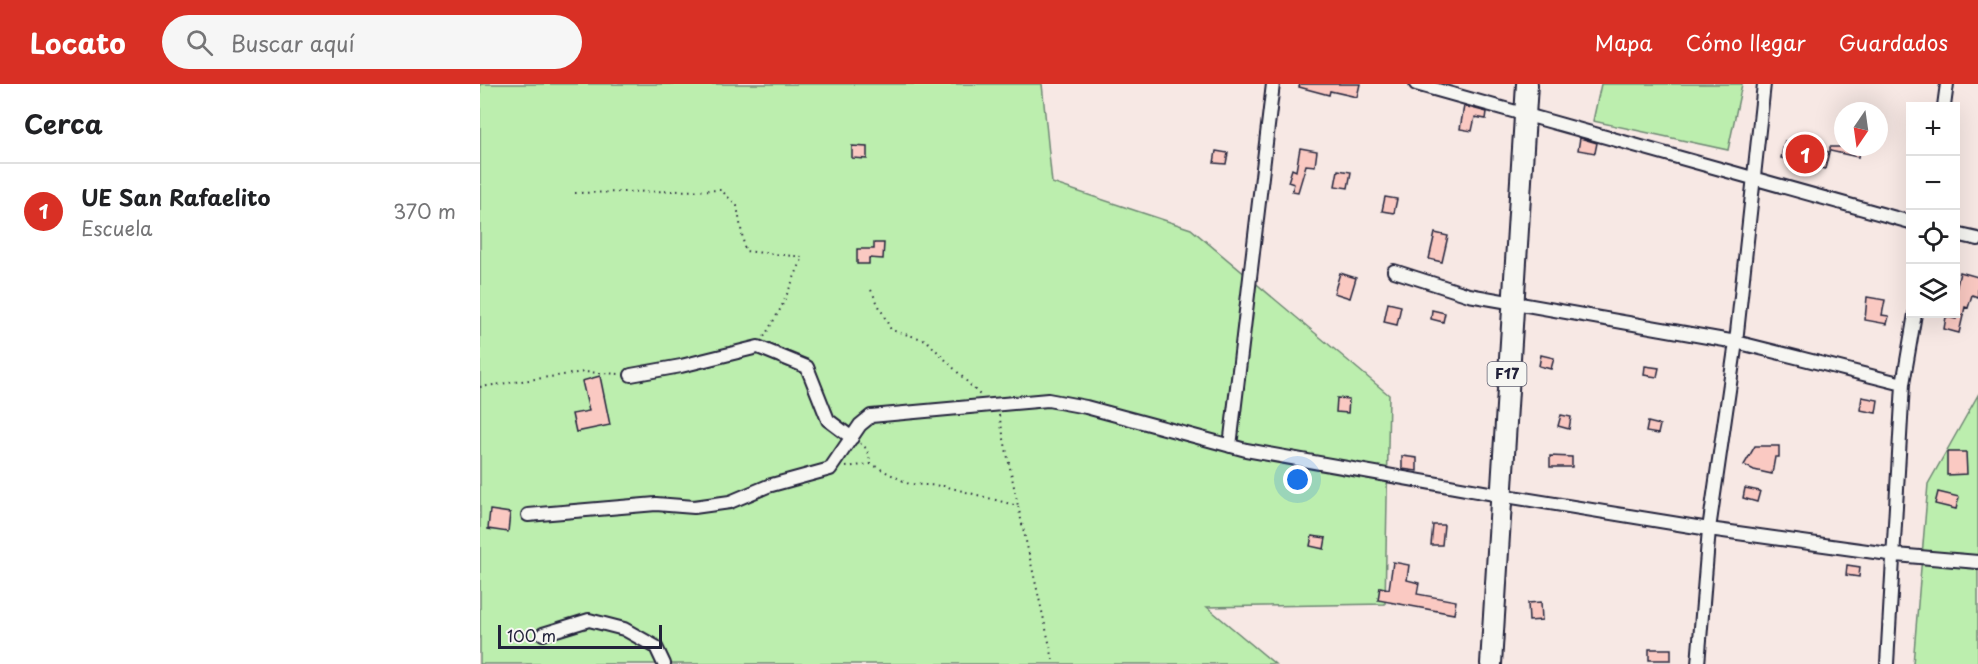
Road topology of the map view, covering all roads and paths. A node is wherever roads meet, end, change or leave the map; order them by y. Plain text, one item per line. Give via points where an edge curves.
1 (1273, 84) edge
2 (1416, 84) edge
3 (1527, 84) edge
4 (1764, 84) edge
5 (1947, 84) edge
6 (1945, 102) edge
7 (1524, 114) junction
8 (1753, 180) junction
9 (575, 193) dead end
10 (1906, 221) edge
11 (1960, 235) edge
12 (1978, 239) edge
13 (1394, 271) dead end
14 (872, 290) dead end
15 (1512, 302) junction
16 (1914, 318) edge
17 (1736, 342) junction
18 (758, 347) junction
19 (631, 375) joint
20 (1903, 384) junction
21 (480, 387) edge
22 (997, 406) junction
23 (852, 438) junction
24 (1230, 446) junction
25 (871, 464) junction
26 (830, 469) junction
27 (1500, 495) junction
28 (1018, 506) junction
29 (528, 514) dead end
30 (1709, 529) junction
31 (1896, 555) junction
32 (1978, 562) edge
33 (543, 634) dead end
34 (664, 664) edge
35 (1054, 664) edge
36 (1491, 664) edge
37 (1698, 664) edge
38 (1887, 664) edge

1 - 24 street
2 - 7 street
3 - 7 highway, F17
4 - 8 street
5 - 6 street
7 - 8 street
7 - 15 highway, F17
8 - 10 street
8 - 17 street
9 - 18 path via 721,190 737,206 745,251 803,257 781,308
11 - 12 street
13 - 15 street via 1469,295
14 - 22 path via 891,330 926,340 978,394
15 - 17 street
15 - 27 highway, F17
16 - 20 street
17 - 20 street
17 - 30 street
18 - 19 street
18 - 23 street via 807,367 828,420
19 - 21 path via 584,372
20 - 31 street
22 - 23 street via 871,416
22 - 24 street via 1048,400
22 - 28 path
23 - 25 path via 867,449
23 - 26 street
24 - 27 street
25 - 26 path
25 - 28 path via 909,484 944,486
26 - 29 street via 768,486 730,502
27 - 30 street
27 - 36 highway, F17
28 - 35 path
30 - 31 street
30 - 37 street
31 - 32 street
31 - 38 street
33 - 34 street via 589,620 624,629 656,647

